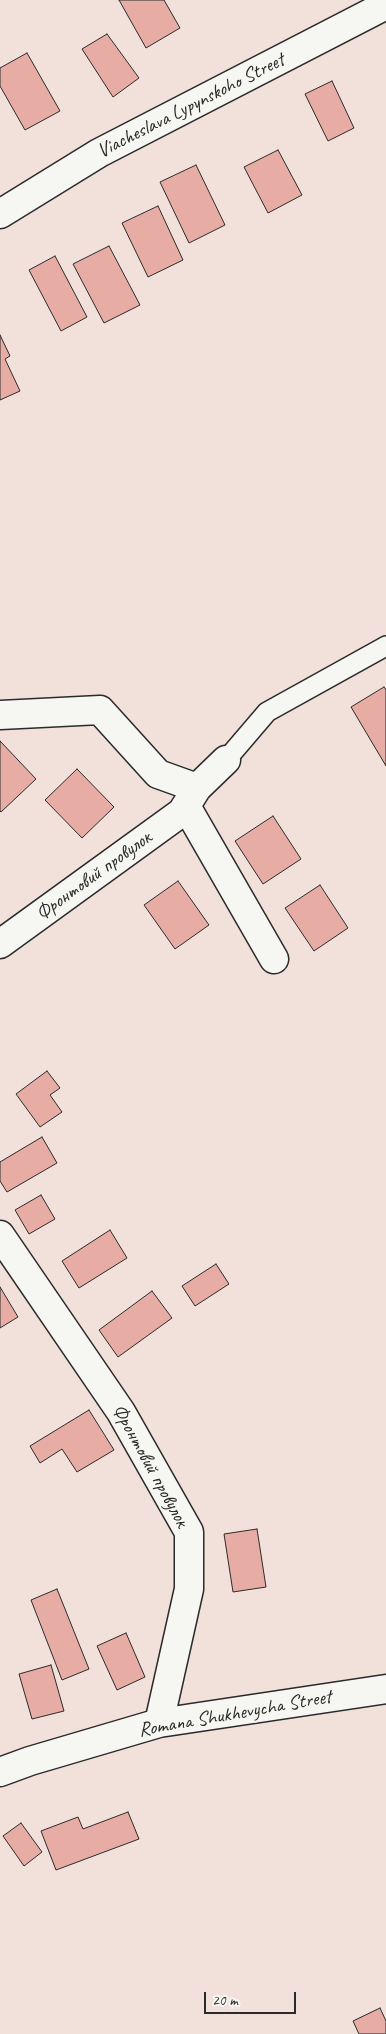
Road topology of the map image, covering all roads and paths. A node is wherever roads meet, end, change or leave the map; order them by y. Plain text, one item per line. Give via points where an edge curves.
1 (386, 5) edge
2 (0, 214) edge
3 (386, 646) edge
4 (0, 715) edge
5 (226, 760) joint
6 (191, 797) junction
7 (0, 944) edge
8 (274, 959) dead end
9 (1, 1239) edge
10 (386, 1689) edge
11 (159, 1723) junction
12 (0, 1772) edge

1 - 2 street, Viacheslava Lypynskoho Street via 99,153
3 - 5 lane via 267,712
4 - 6 street via 100,710 158,774
5 - 6 street, Фронтовий провулок
6 - 7 street, Фронтовий провулок via 182,812
6 - 8 street
9 - 11 street, Фронтовий провулок via 122,1412 189,1532 189,1589
10 - 11 street, Romana Shukhevycha Street
11 - 12 street, Romana Shukhevycha Street

